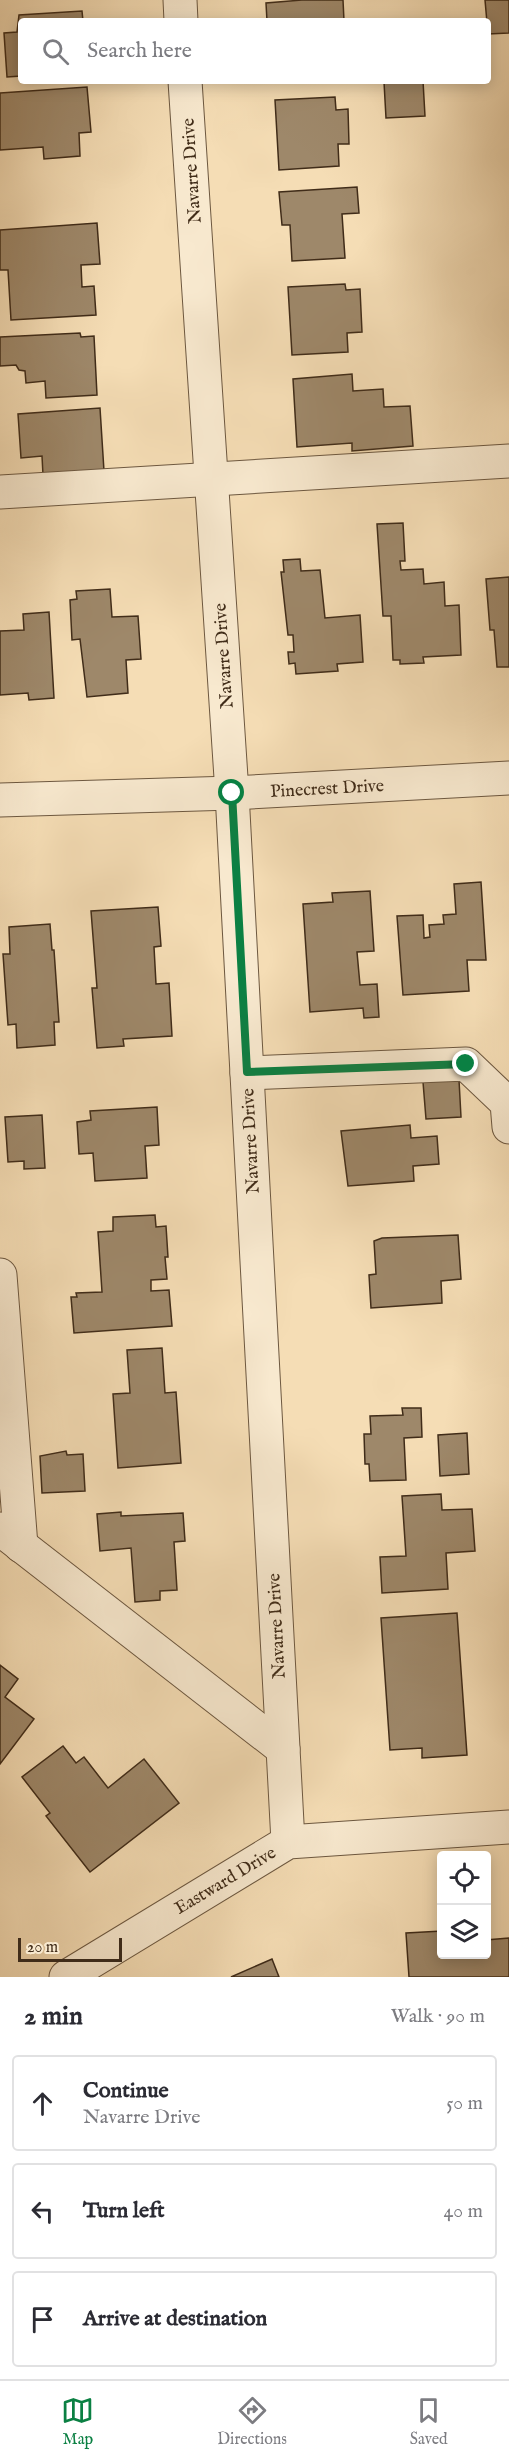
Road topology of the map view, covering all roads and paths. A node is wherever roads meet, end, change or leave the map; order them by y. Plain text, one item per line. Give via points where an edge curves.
1 (180, 0) edge
2 (181, 18) edge
3 (185, 84) edge
4 (509, 461) edge
5 (211, 478) junction
6 (0, 492) edge
7 (509, 778) edge
8 (232, 793) junction
9 (0, 800) edge
10 (247, 1072) junction
11 (509, 1127) edge
12 (0, 1275) edge
13 (11, 1537) edge
14 (283, 1749) junction
15 (509, 1827) edge
16 (288, 1842) junction
17 (66, 1977) edge

1 - 2 street
3 - 5 street, Navarre Drive
4 - 5 street
5 - 6 street
5 - 8 street, Navarre Drive
7 - 8 street, Pinecrest Drive
8 - 9 street, Pinecrest Drive
8 - 10 street, Navarre Drive
10 - 11 street via 466,1064 507,1102
10 - 14 street, Navarre Drive
12 - 13 street
13 - 14 street
14 - 16 street, Navarre Drive
15 - 16 street, Eastward Drive
16 - 17 street, Eastward Drive

